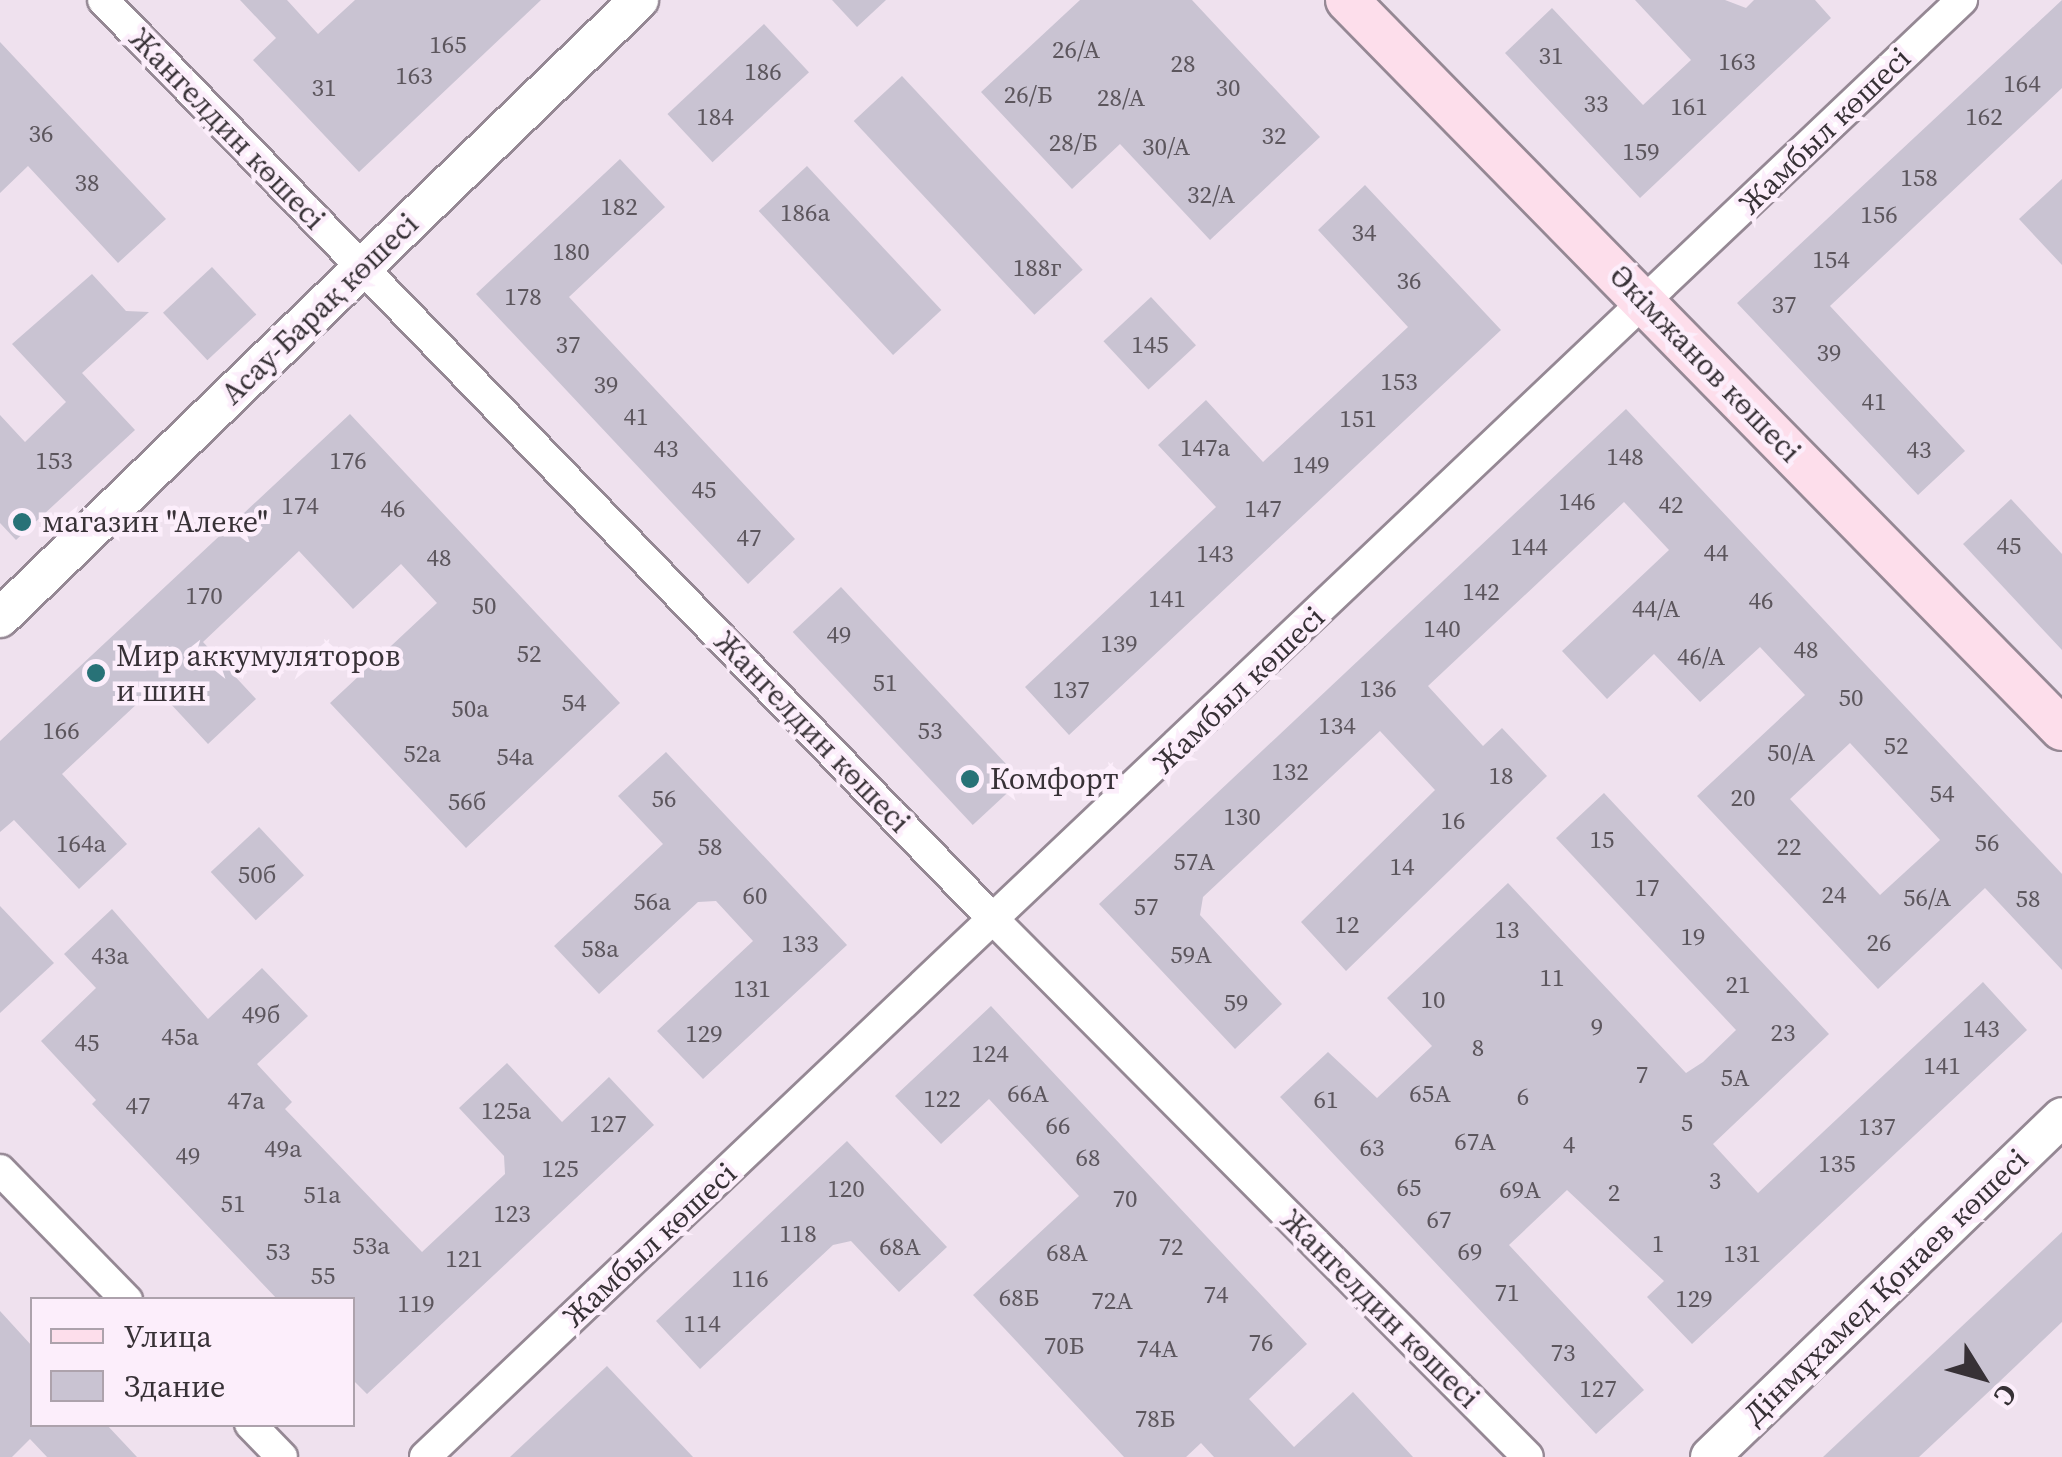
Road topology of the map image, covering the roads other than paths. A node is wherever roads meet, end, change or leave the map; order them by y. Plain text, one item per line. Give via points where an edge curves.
1 (103, 0) edge
2 (639, 0) edge
3 (1347, 0) edge
4 (1962, 0) edge
5 (362, 268) junction
6 (1645, 304) junction
7 (0, 618) edge
8 (2062, 728) edge
9 (996, 922) junction
10 (2062, 1117) edge
11 (0, 1170) edge
12 (124, 1297) edge
13 (253, 1427) edge
14 (282, 1457) edge
15 (425, 1457) edge
16 (1528, 1457) edge
17 (1710, 1457) edge

1 - 5 street, Жангелдин көшесі
2 - 5 street, Асау-Барақ көшесі
3 - 6 main road, Әкімжанов көшесі
4 - 6 street, Жамбыл көшесі
5 - 7 street, Асау-Барақ көшесі
5 - 9 street, Жангелдин көшесі
6 - 8 main road, Әкімжанов көшесі
6 - 9 street, Жамбыл көшесі
9 - 15 street, Жамбыл көшесі
9 - 16 street, Жангелдин көшесі
10 - 17 street, Дінмұхамед Қонаев көшесі
11 - 12 street
13 - 14 street

